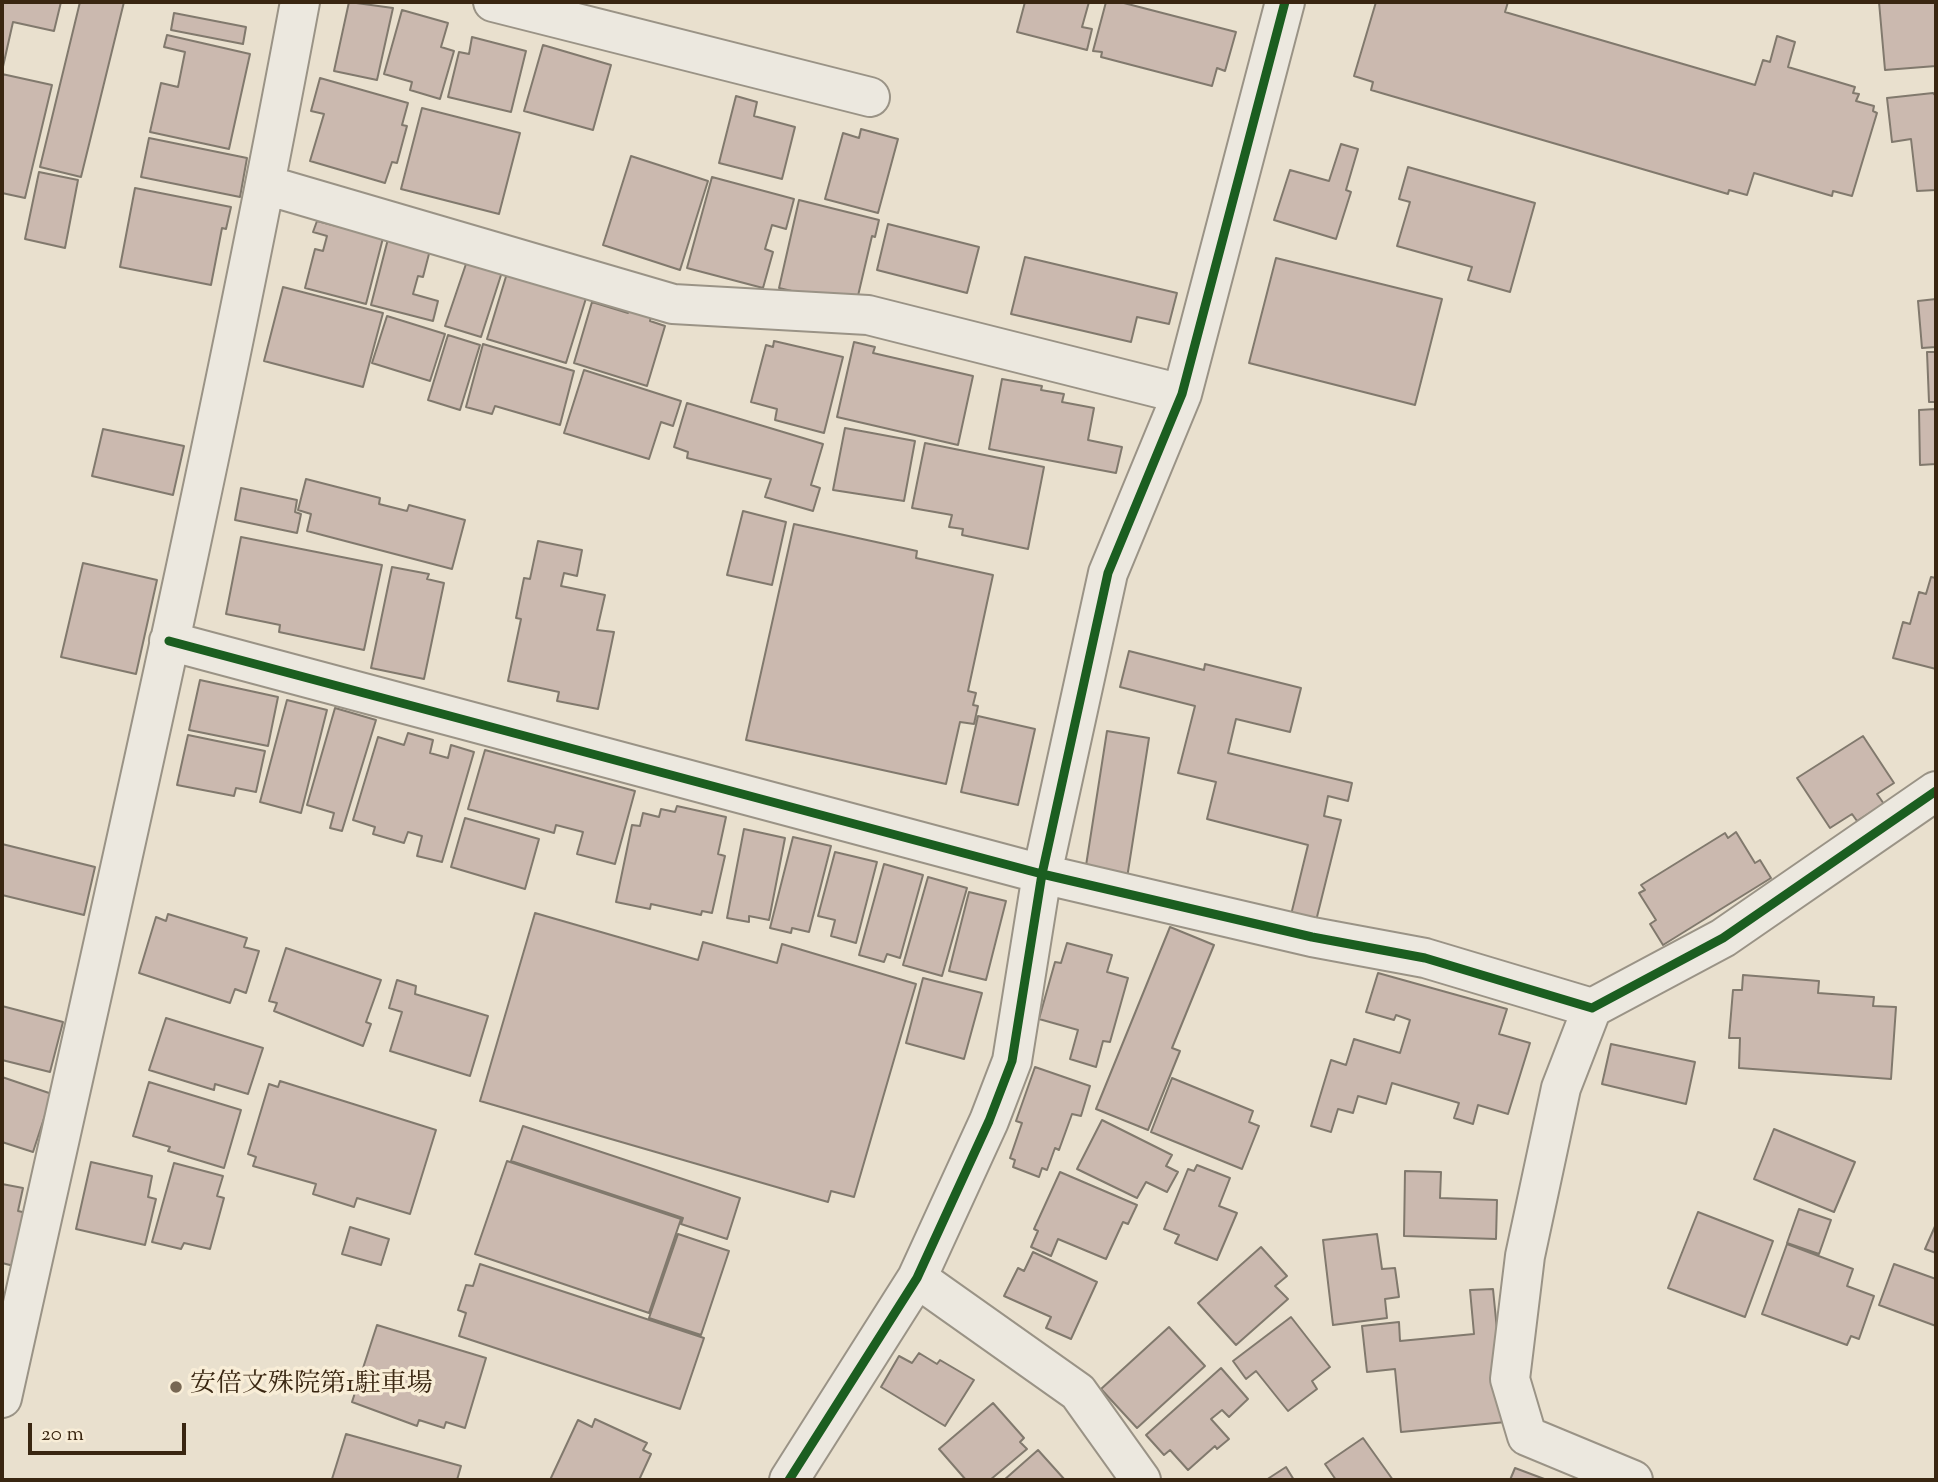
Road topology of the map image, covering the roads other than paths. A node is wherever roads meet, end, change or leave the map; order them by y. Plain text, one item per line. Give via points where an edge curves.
1 (300, 2) edge
2 (493, 2) edge
3 (1285, 2) edge
4 (870, 97) dead end
5 (266, 185) junction
6 (1182, 394) junction
7 (169, 641) junction
8 (1936, 791) edge
9 (1042, 874) junction
10 (1592, 1008) junction
11 (917, 1278) junction
12 (2, 1398) edge
13 (789, 1480) edge
14 (1141, 1480) edge
15 (1633, 1480) edge

1 - 5 street
2 - 4 street
3 - 6 street
5 - 6 street via 673,304 868,315
5 - 7 street
6 - 9 street via 1108,573
7 - 9 street
7 - 12 street
8 - 10 street via 1723,938
9 - 10 street via 1312,937 1425,958
9 - 11 street via 1013,1061
10 - 15 street via 1561,1088 1525,1256 1510,1379 1527,1436
11 - 13 street
11 - 14 street via 1078,1392

